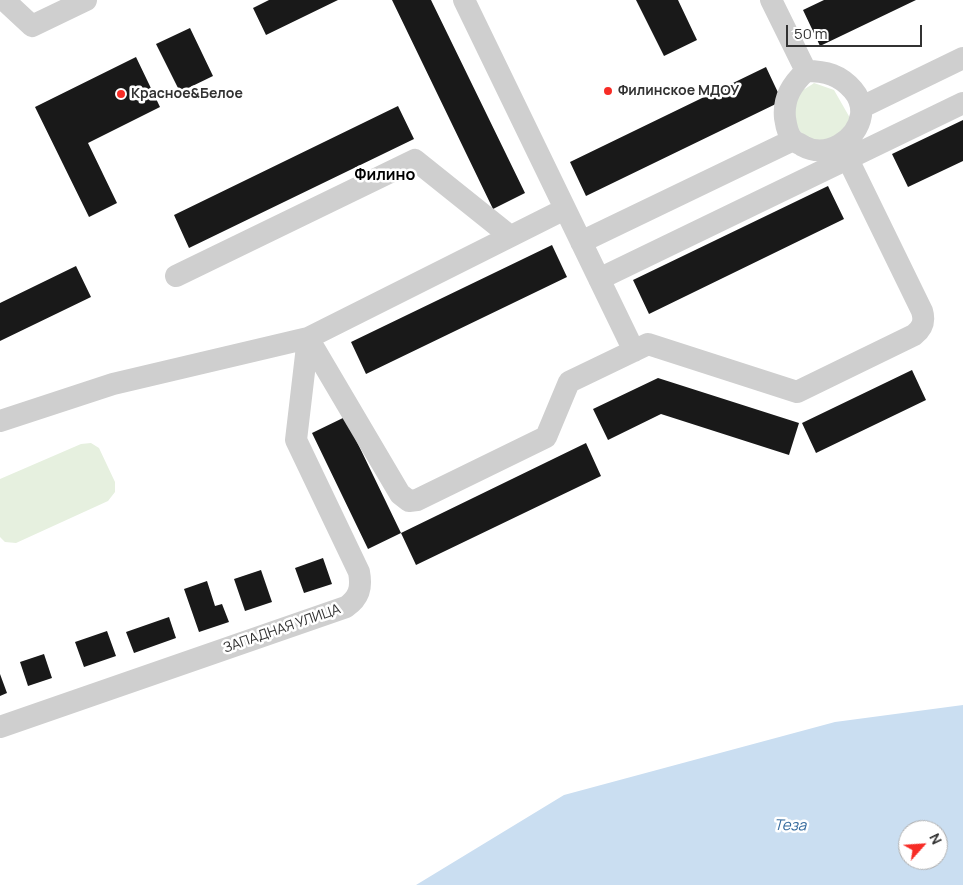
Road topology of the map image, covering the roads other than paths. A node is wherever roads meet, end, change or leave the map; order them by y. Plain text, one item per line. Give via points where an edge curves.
1 (4, 0) edge
2 (86, 0) edge
3 (464, 0) edge
4 (774, 1) edge
5 (963, 58) edge
6 (806, 71) junction
7 (963, 103) edge
8 (862, 108) junction
9 (793, 140) junction
10 (845, 152) junction
11 (565, 209) junction
12 (510, 236) junction
13 (581, 242) junction
14 (176, 276) dead end
15 (599, 279) junction
16 (308, 338) junction
17 (634, 351) junction
18 (0, 421) edge
19 (0, 727) edge

1 - 2 street via 32,26
3 - 11 street
4 - 6 street
5 - 8 street
6 - 8 street via 820,71 846,82 856,93
6 - 9 street via 787,95 784,111 786,126
7 - 10 street
8 - 10 street via 860,122
9 - 10 street via 808,149
9 - 13 street
10 - 15 street
10 - 17 street via 922,311 923,322 919,332 797,392 648,344
11 - 12 street
11 - 13 street
12 - 14 street via 415,160
12 - 16 street
13 - 15 street
15 - 17 street
16 - 17 street via 400,494 409,501 546,437 569,382
16 - 18 street via 113,384
16 - 19 street, ЗАПАДНАЯ УЛИЦА via 296,440 359,572 360,588 353,602

